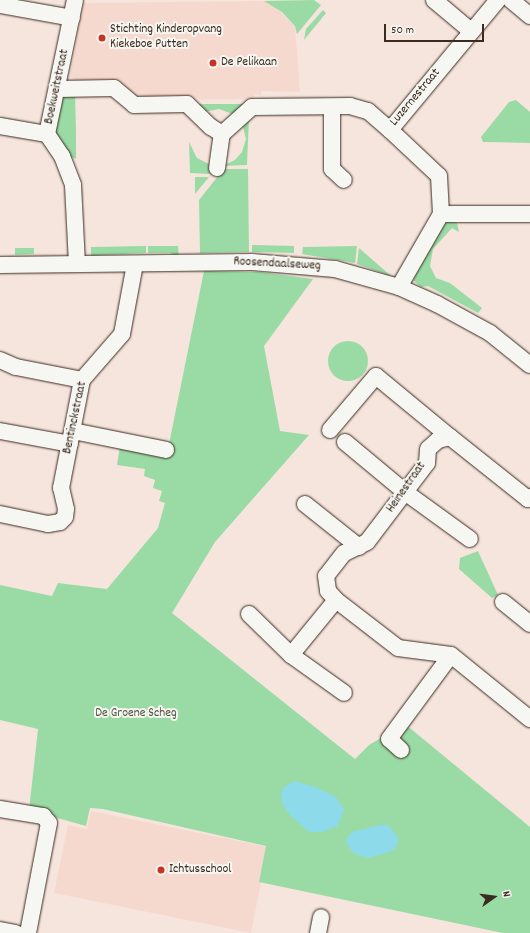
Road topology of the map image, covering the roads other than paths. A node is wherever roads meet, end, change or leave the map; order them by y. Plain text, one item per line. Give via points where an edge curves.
1 (75, 0) edge
2 (434, 0) edge
3 (498, 0) edge
4 (511, 0) edge
5 (0, 5) edge
6 (48, 7) edge
7 (530, 16) edge
8 (72, 18) junction
9 (471, 31) junction
10 (58, 89) junction
11 (332, 107) junction
12 (0, 126) edge
13 (390, 130) junction
14 (47, 134) junction
15 (222, 134) junction
16 (217, 168) dead end
17 (344, 180) dead end
18 (441, 214) junction
19 (530, 214) edge
20 (76, 263) junction
21 (135, 264) junction
22 (0, 265) edge
23 (399, 286) junction
24 (0, 360) edge
25 (530, 365) edge
26 (82, 380) junction
27 (330, 430) dead end
28 (0, 431) edge
29 (450, 437) junction
30 (71, 438) junction
31 (345, 442) dead end
32 (166, 450) dead end
33 (405, 492) junction
34 (529, 499) edge
35 (305, 504) dead end
36 (0, 514) edge
37 (470, 539) dead end
38 (359, 547) junction
39 (336, 600) junction
40 (503, 602) dead end
41 (249, 614) dead end
42 (530, 624) edge
43 (291, 655) junction
44 (451, 655) junction
45 (344, 693) dead end
46 (530, 719) edge
47 (401, 750) dead end
48 (0, 808) edge
49 (0, 930) edge
50 (16, 933) edge
51 (28, 933) edge

1 - 8 street, Boekweitstraat
2 - 9 street
3 - 9 street, Luzernestraat
4 - 7 street
5 - 6 street
6 - 8 street
8 - 10 street, Boekweitstraat
9 - 13 street, Luzernestraat
10 - 14 street, Boekweitstraat
10 - 15 street via 114,88 134,105 187,104
11 - 13 street via 368,111
11 - 15 street via 252,107
11 - 17 street via 332,169
12 - 14 street
13 - 18 street, Luzernestraat via 439,176
14 - 20 street, Boekweitstraat via 62,156 73,185
15 - 16 street
18 - 19 street
18 - 23 street
20 - 21 street, Roosendaalseweg
20 - 22 street, Roosendaalseweg
21 - 23 street, Roosendaalseweg via 293,264 335,269
21 - 26 street, Bentinckstraat via 122,334
23 - 25 street, Roosendaalseweg via 490,333
24 - 26 street via 16,367
26 - 30 street, Bentinckstraat
27 - 29 street via 376,376
28 - 30 street
29 - 33 street, Heinestraat via 438,440 428,449 427,463
29 - 34 street
30 - 32 street
30 - 36 street, Bentinckstraat via 61,488 66,509 65,517 60,522 48,524
31 - 33 street
33 - 37 street
33 - 38 street, Heinestraat via 367,542
35 - 38 street
38 - 39 street, Heinestraat via 344,553 326,576 328,591
39 - 43 street
39 - 44 street, Heinestraat via 398,648
40 - 42 street
41 - 43 street
43 - 45 street
44 - 46 street
44 - 47 street via 390,739
48 - 51 street via 43,816 49,823
49 - 50 street

